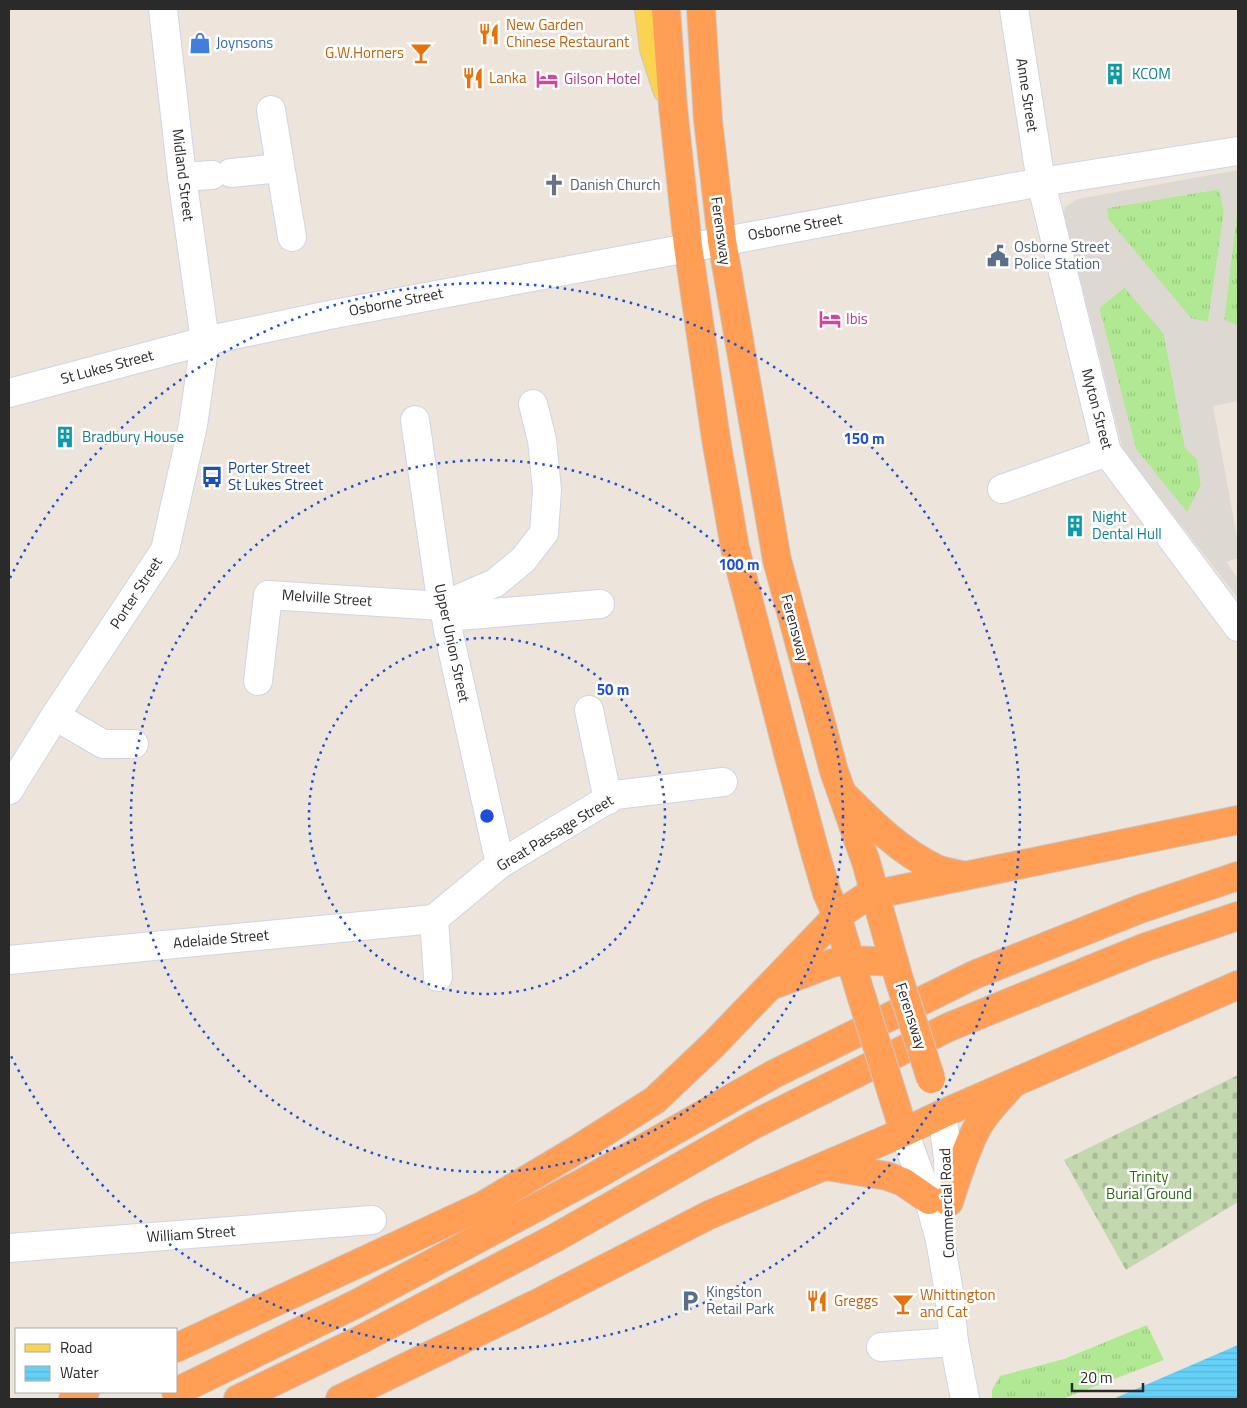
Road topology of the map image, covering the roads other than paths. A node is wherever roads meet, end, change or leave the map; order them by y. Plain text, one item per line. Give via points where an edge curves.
1 (163, 9) edge
2 (649, 9) edge
3 (666, 9) edge
4 (701, 9) edge
5 (1014, 9) edge
6 (673, 107) junction
7 (271, 110) dead end
8 (1238, 151) edge
9 (280, 168) junction
10 (182, 177) junction
11 (1041, 182) junction
12 (292, 237) dead end
13 (722, 241) junction
14 (688, 246) junction
15 (205, 341) junction
16 (9, 393) edge
17 (533, 404) dead end
18 (416, 420) dead end
19 (1107, 452) junction
20 (1002, 489) dead end
21 (600, 604) dead end
22 (444, 611) junction
23 (1238, 627) edge
24 (258, 682) dead end
25 (589, 710) dead end
26 (55, 716) junction
27 (134, 744) dead end
28 (723, 782) dead end
29 (9, 790) edge
30 (842, 792) junction
31 (608, 800) junction
32 (1238, 820) edge
33 (500, 864) junction
34 (964, 876) junction
35 (1238, 876) edge
36 (876, 894) junction
37 (832, 904) junction
38 (1238, 916) edge
39 (434, 918) junction
40 (9, 960) edge
41 (851, 960) junction
42 (897, 971) junction
43 (438, 977) dead end
44 (1238, 985) edge
45 (768, 987) junction
46 (1014, 1084) junction
47 (942, 1114) junction
48 (904, 1132) junction
49 (825, 1166) junction
50 (939, 1201) junction
51 (372, 1220) dead end
52 (9, 1248) edge
53 (954, 1342) junction
54 (178, 1347) edge
55 (882, 1347) dead end
56 (178, 1391) edge
57 (174, 1393) edge
58 (160, 1399) edge
59 (238, 1399) edge
60 (340, 1399) edge
61 (965, 1399) edge

1 - 10 street, Midland Street
2 - 6 main road via 654,49
3 - 6 highway
4 - 13 highway, Ferensway via 708,120
5 - 11 street, Anne Street
6 - 14 highway
7 - 9 street
8 - 11 street, Osborne Street
9 - 10 street
9 - 12 street
10 - 15 street, Midland Street
11 - 13 street, Osborne Street
11 - 19 street, Myton Street
13 - 14 street, Osborne Street
13 - 30 highway, Ferensway via 776,560
14 - 15 street, Osborne Street via 329,314
14 - 37 highway via 716,439 736,548 788,754
15 - 16 street, St Lukes Street
15 - 26 street, Porter Street via 193,425 165,550
17 - 22 street via 542,440 547,490 544,533 523,560 496,583
18 - 22 street, Upper Union Street
19 - 20 street
19 - 23 street, Myton Street
21 - 22 street
22 - 24 street, Melville Street via 268,595
22 - 33 street, Upper Union Street
25 - 31 street
26 - 27 street via 103,744
26 - 29 street, Porter Street
28 - 31 street, Great Passage Street via 615,795
30 - 34 highway via 884,834 917,857 937,869
30 - 36 highway, Ferensway
31 - 33 street, Great Passage Street
32 - 34 highway
33 - 39 street, Great Passage Street
34 - 36 highway
35 - 56 highway via 1140,909 974,975 774,1074 593,1177 358,1303
36 - 37 highway
36 - 42 highway, Ferensway
37 - 41 highway
37 - 45 highway
38 - 59 highway via 1146,947 950,1027 753,1125 555,1238 360,1340
39 - 40 street, Adelaide Street
39 - 43 street
41 - 42 highway
41 - 45 highway via 832,963
41 - 48 highway, bridge
42 - 47 highway, Ferensway, bridge
44 - 46 highway
45 - 54 highway via 655,1100 578,1149 484,1205
46 - 47 highway
46 - 50 highway via 977,1127 962,1165
47 - 48 highway
47 - 50 street, Commercial Road via 948,1158
48 - 49 highway
48 - 50 street, Commercial Road
49 - 50 highway via 887,1176
49 - 60 highway via 710,1215
50 - 53 street, Commercial Road via 940,1240
51 - 52 street, William Street
53 - 55 street
53 - 61 street, Commercial Road
57 - 58 highway

